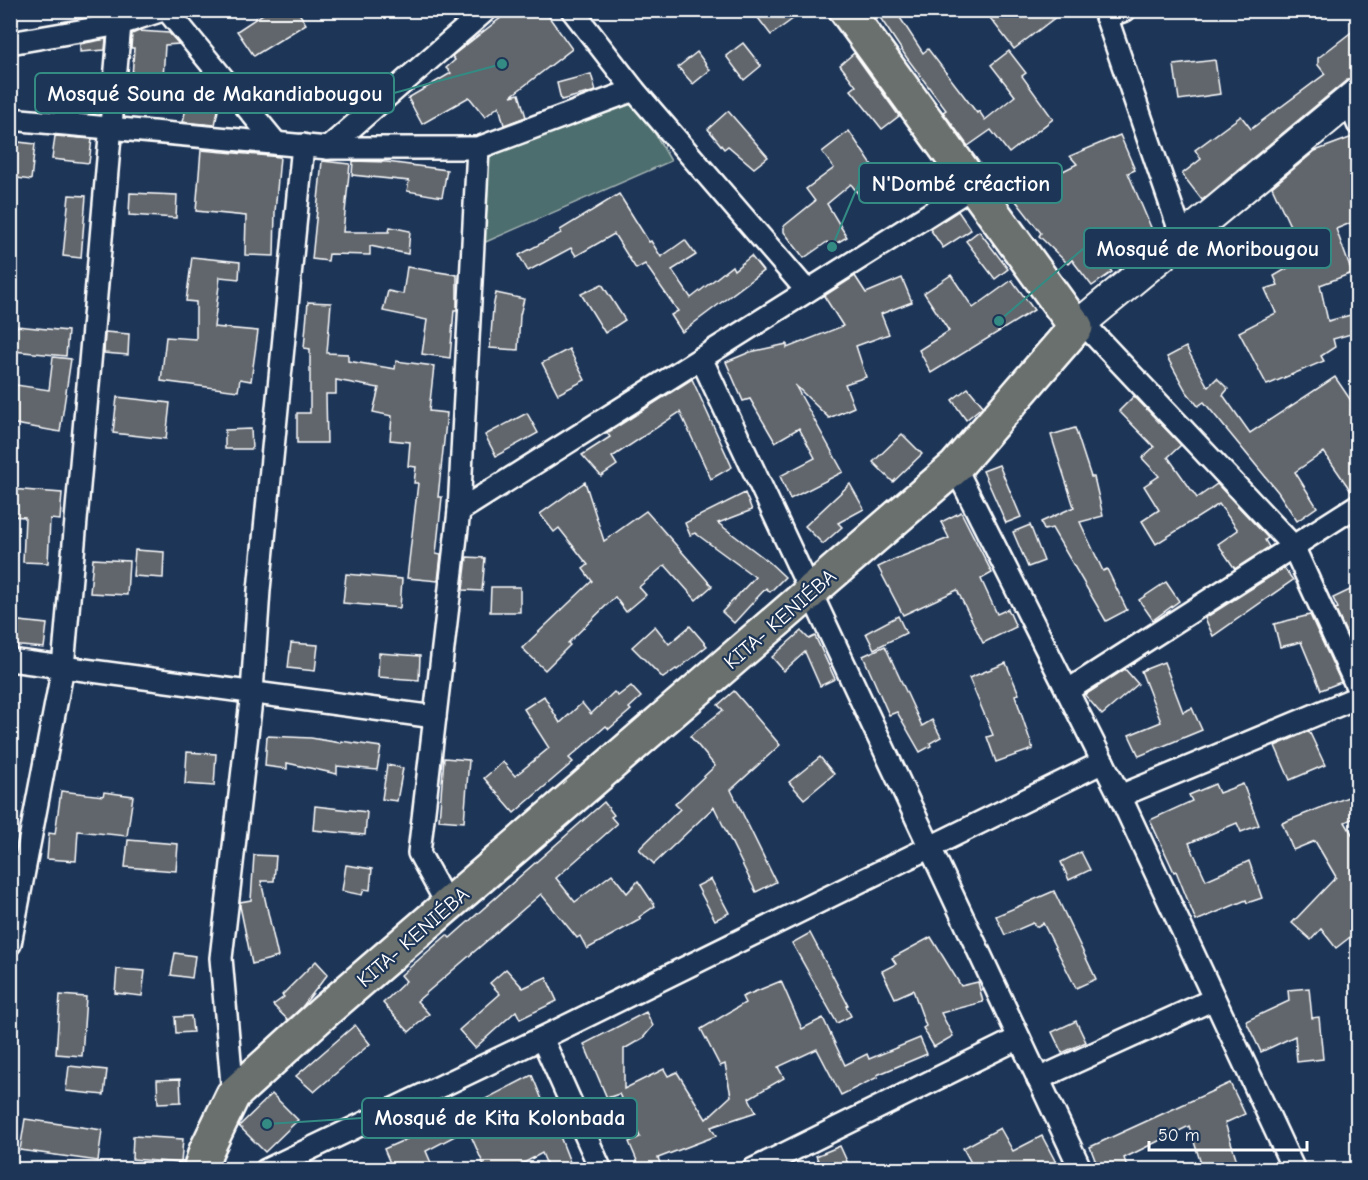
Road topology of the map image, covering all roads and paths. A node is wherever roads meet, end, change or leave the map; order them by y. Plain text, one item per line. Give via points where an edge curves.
1 (165, 10) edge
2 (486, 10) edge
3 (572, 10) edge
4 (846, 10) edge
5 (1112, 13) edge
6 (120, 24) junction
7 (10, 43) edge
8 (634, 90) junction
9 (1355, 105) edge
10 (10, 119) edge
11 (111, 128) junction
12 (276, 143) junction
13 (303, 146) junction
14 (328, 148) junction
15 (478, 148) junction
16 (974, 186) junction
17 (1182, 237) junction
18 (807, 291) junction
19 (1078, 324) junction
20 (701, 358) junction
21 (955, 467) junction
22 (1358, 505) edge
23 (459, 511) junction
24 (1293, 546) junction
25 (810, 592) junction
26 (10, 660) edge
27 (63, 667) junction
28 (1358, 689) edge
29 (1067, 691) junction
30 (252, 692) junction
31 (1358, 697) edge
32 (435, 717) junction
33 (1103, 762) junction
34 (1120, 796) junction
35 (929, 846) junction
36 (448, 906) junction
37 (10, 945) edge
38 (1214, 999) junction
39 (542, 1038) junction
40 (1019, 1038) junction
41 (1038, 1079) junction
42 (233, 1095) junction
43 (200, 1170) edge
44 (266, 1170) edge
45 (601, 1170) edge
46 (752, 1170) edge
47 (1081, 1170) edge
48 (1294, 1170) edge

1 - 6 street
1 - 12 street
2 - 14 street
3 - 8 street
4 - 16 main road
5 - 17 street
6 - 7 street
6 - 11 street
8 - 15 street
8 - 18 street
9 - 17 main road
10 - 11 street
11 - 12 street
11 - 27 street
12 - 13 street
13 - 14 street
13 - 30 street
14 - 15 street
15 - 23 street
16 - 18 street
16 - 19 main road
17 - 19 main road
18 - 20 street
19 - 21 main road, KITA- KENIÉBA
19 - 24 street
20 - 23 street
20 - 25 street
21 - 25 main road, KITA- KENIÉBA
21 - 29 street
22 - 24 street
23 - 32 street
24 - 28 street
24 - 29 street
25 - 35 street
25 - 36 main road, KITA- KENIÉBA
26 - 27 street
27 - 30 street
27 - 37 street
29 - 33 street
30 - 32 street
30 - 42 street via 220,958
31 - 34 street
32 - 36 street via 419,854
33 - 34 street
33 - 35 street
34 - 38 street
35 - 39 street
35 - 40 street
36 - 42 main road, KITA- KENIÉBA
38 - 41 street
38 - 48 street
39 - 44 street
39 - 45 street
40 - 41 street
40 - 46 street
41 - 47 street
42 - 43 main road, KITA- KENIÉBA

